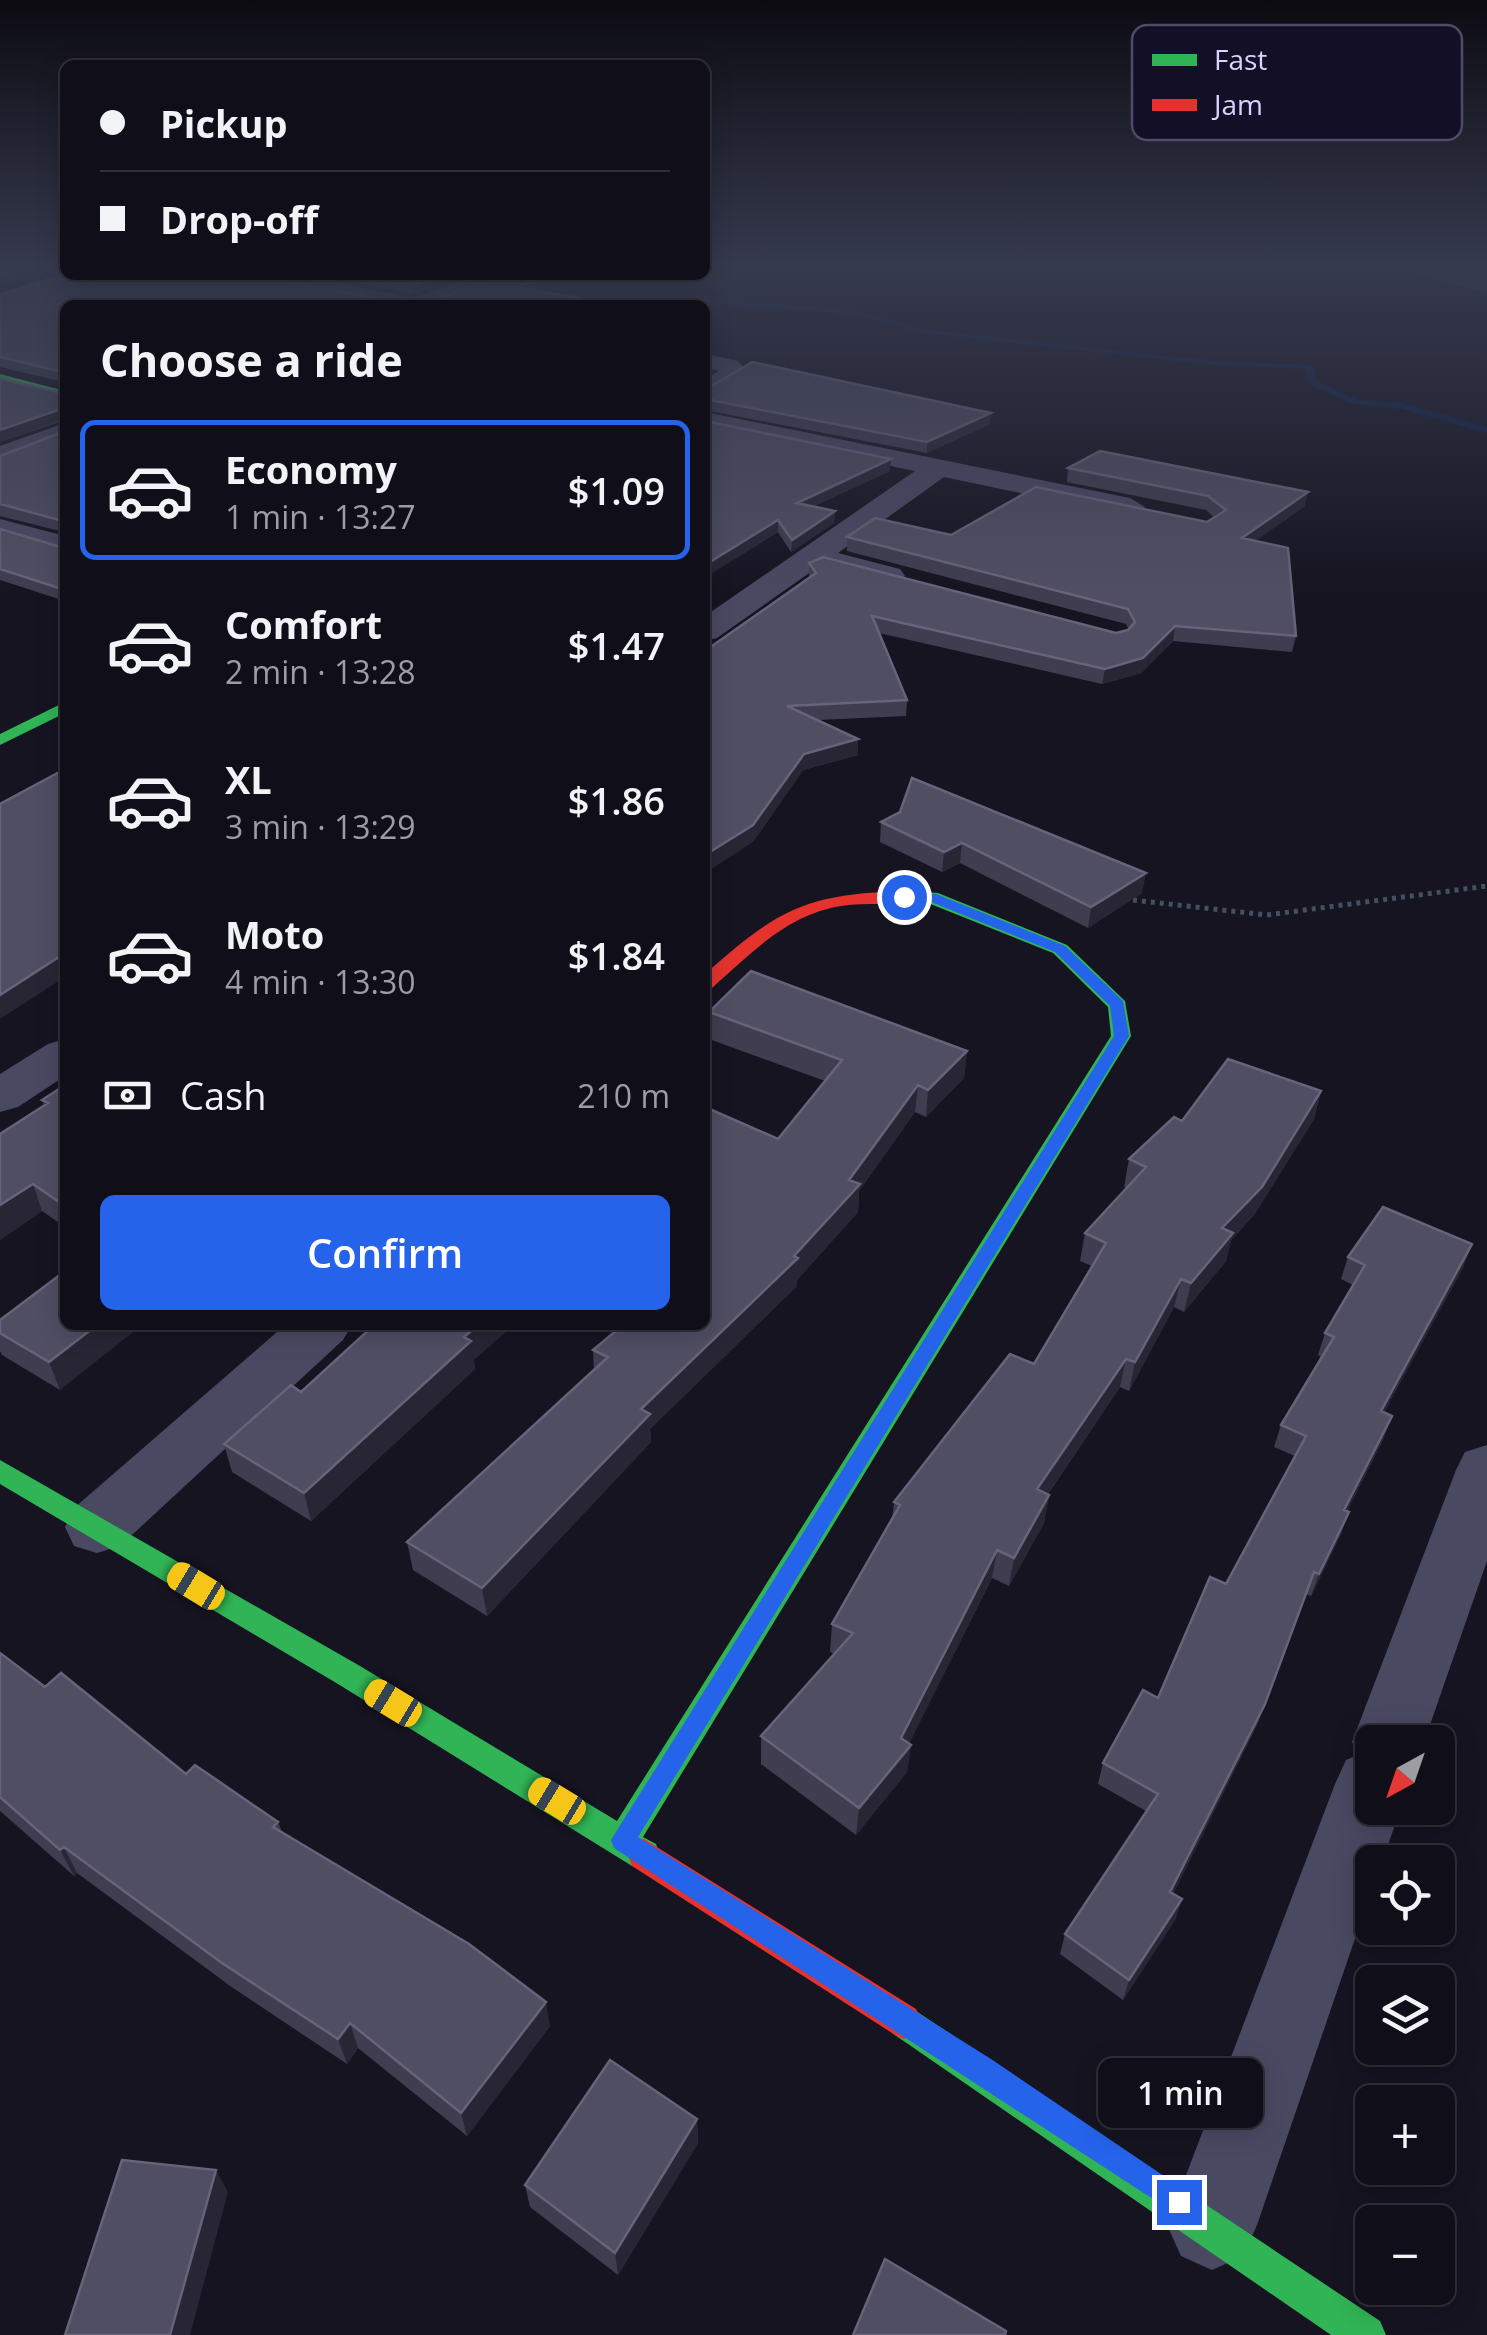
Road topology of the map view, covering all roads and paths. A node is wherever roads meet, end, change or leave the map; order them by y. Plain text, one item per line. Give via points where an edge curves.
1 (0, 377) edge
2 (60, 393) edge
3 (710, 421) edge
4 (60, 432) edge
5 (0, 456) edge
6 (942, 466) junction
7 (1149, 511) edge
8 (0, 528) edge
9 (60, 545) edge
10 (806, 560) junction
11 (920, 584) edge
12 (710, 627) edge
13 (60, 710) edge
14 (0, 740) edge
15 (1487, 886) edge
16 (1121, 899) edge
17 (710, 980) edge
18 (60, 1057) edge
19 (0, 1096) edge
20 (317, 1330) edge
21 (1487, 1470) edge
22 (0, 1471) edge
23 (97, 1527) junction
24 (1394, 1725) edge
25 (1357, 1825) edge
26 (623, 1840) junction
27 (1212, 2225) junction
28 (1366, 2335) edge

1 - 2 street
3 - 6 street
4 - 5 street
6 - 7 street
6 - 10 street
8 - 9 street
10 - 11 street
10 - 12 street
13 - 14 street
15 - 16 path via 1267,915
17 - 26 street via 780,917 811,904 931,897 1060,949 1118,1004 1122,1036
18 - 19 street
20 - 23 street
21 - 24 street
22 - 23 street
23 - 26 street
25 - 27 street
26 - 27 street via 982,2068
27 - 28 street

